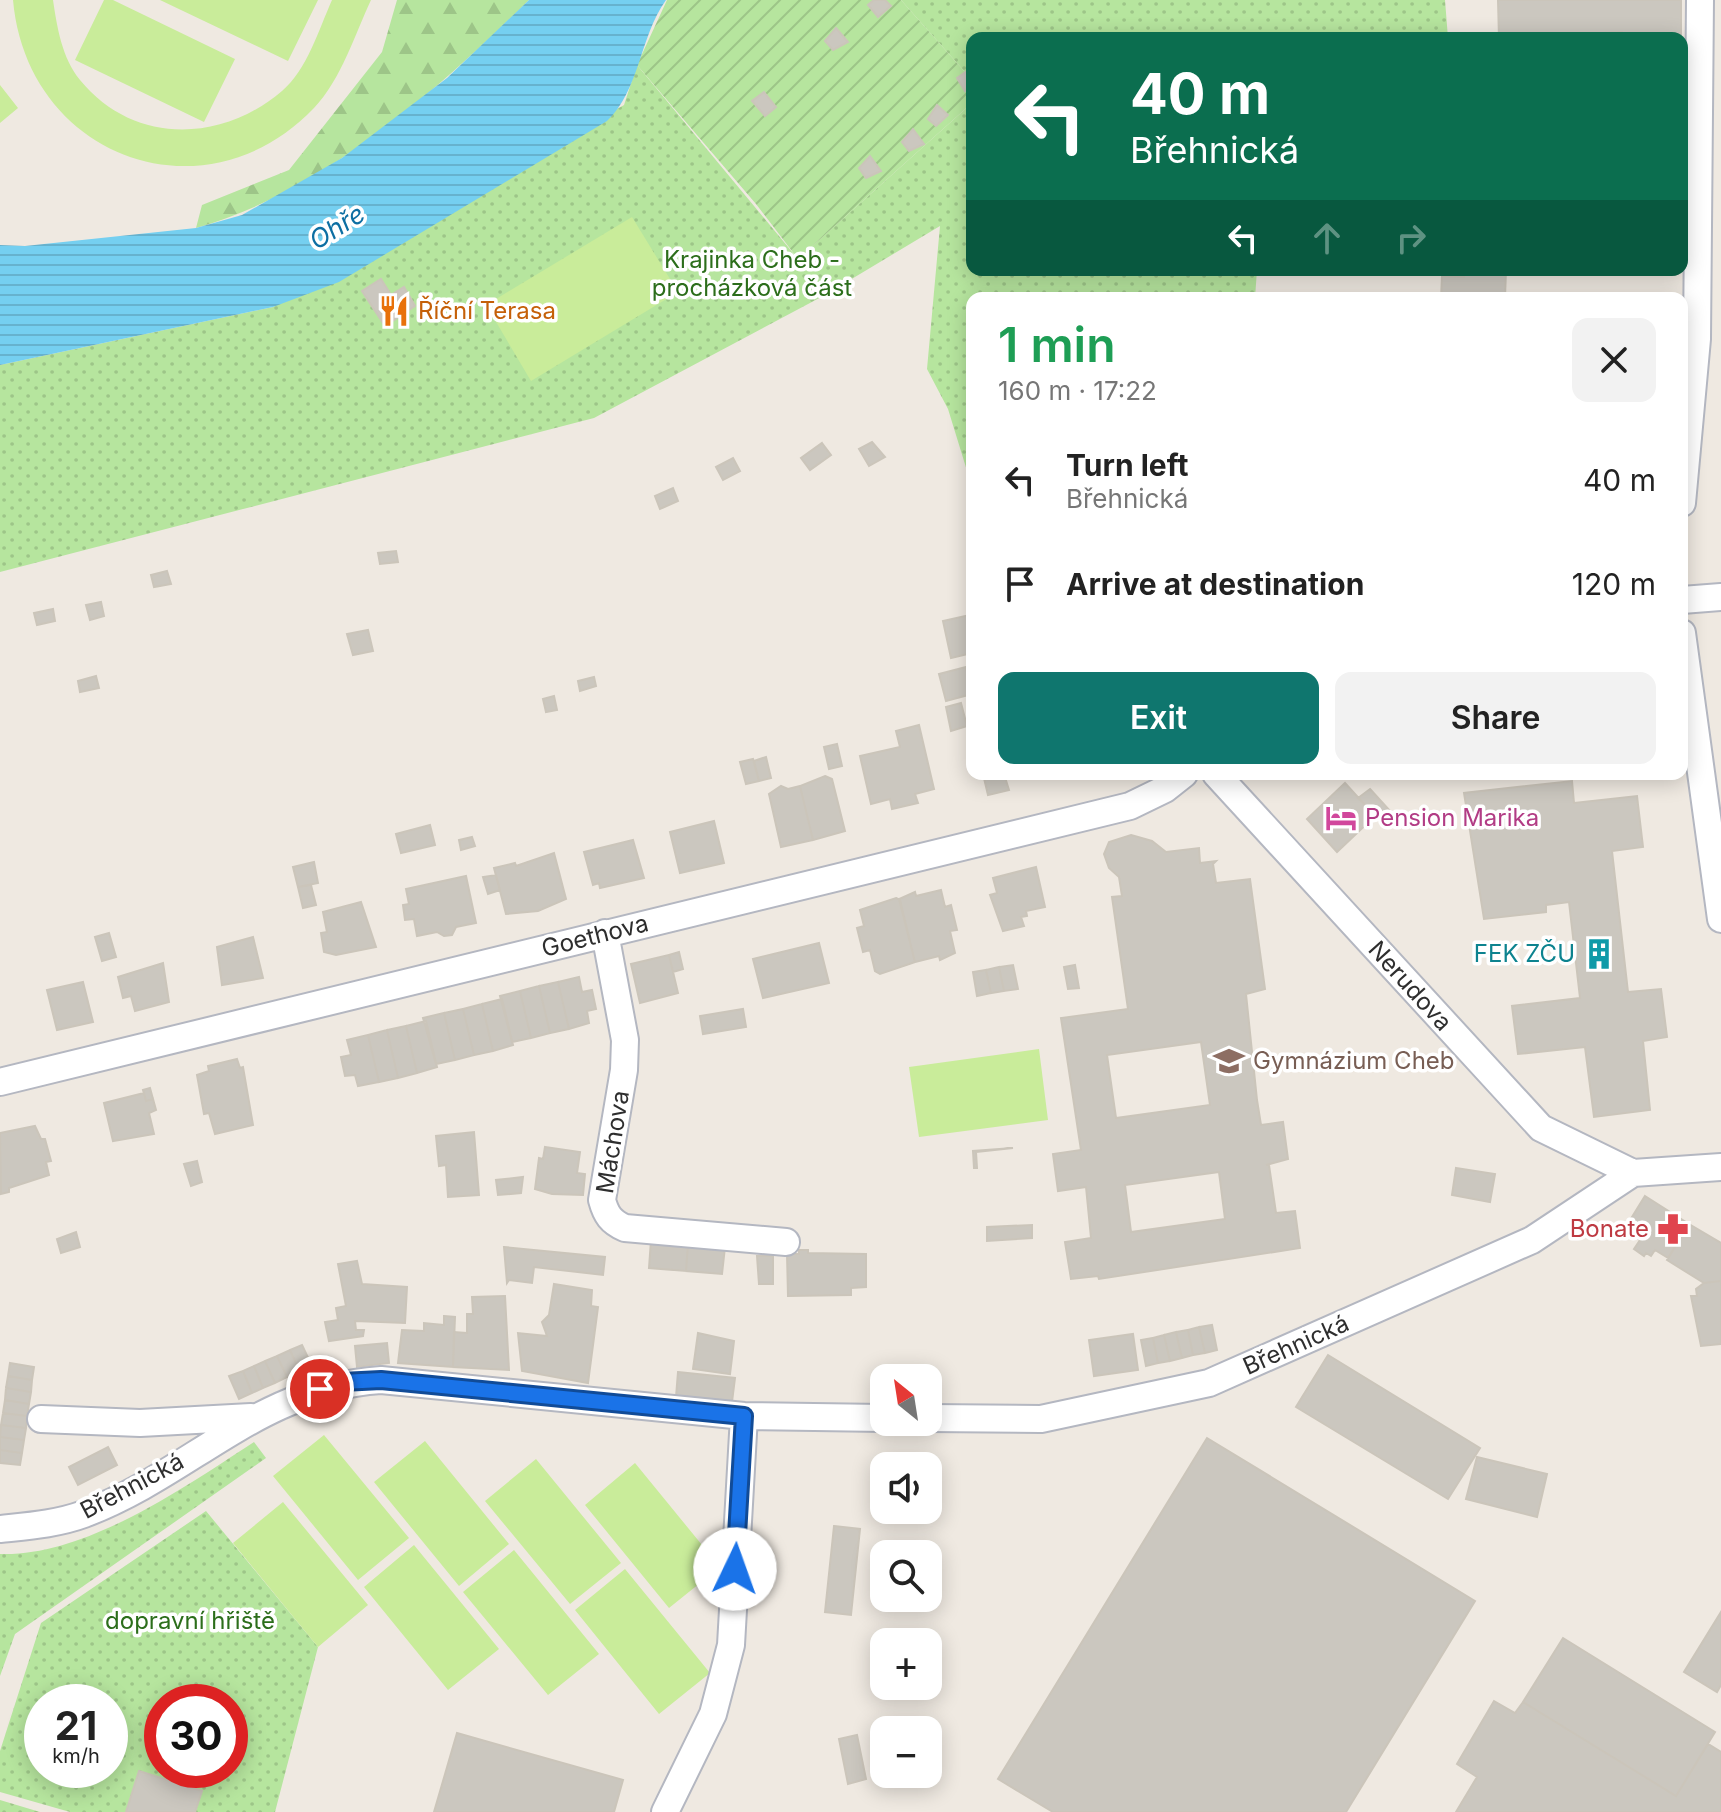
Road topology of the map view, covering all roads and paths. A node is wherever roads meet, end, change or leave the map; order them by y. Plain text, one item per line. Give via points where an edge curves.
1 (1700, 0) edge
2 (1708, 229) edge
3 (1688, 437) edge
4 (1721, 597) edge
5 (1688, 600) edge
6 (1688, 677) edge
7 (1176, 780) edge
8 (1222, 780) edge
9 (1721, 919) edge
10 (605, 933) junction
11 (0, 1082) edge
12 (1721, 1167) edge
13 (1633, 1173) junction
14 (786, 1242) dead end
15 (744, 1416) junction
16 (254, 1417) junction
17 (870, 1418) edge
18 (942, 1418) edge
19 (41, 1419) dead end
20 (0, 1529) edge
21 (665, 1812) edge

1 - 2 street
2 - 3 street
4 - 5 street
6 - 9 street
7 - 10 street, Goethova via 1130,806
8 - 13 street, Nerudova via 1541,1128
10 - 11 street, Goethova
10 - 14 street, Máchova via 625,1040 602,1200 605,1212 625,1228
12 - 13 street, Nerudova
13 - 18 street, Břehnická via 1532,1240 1209,1383 1041,1419
15 - 16 street, Břehnická via 381,1380 342,1382 298,1395
15 - 17 street, Břehnická
15 - 21 street via 731,1645 713,1714
16 - 19 street, Břehnická via 140,1423
16 - 20 street, Břehnická via 130,1492 83,1514

